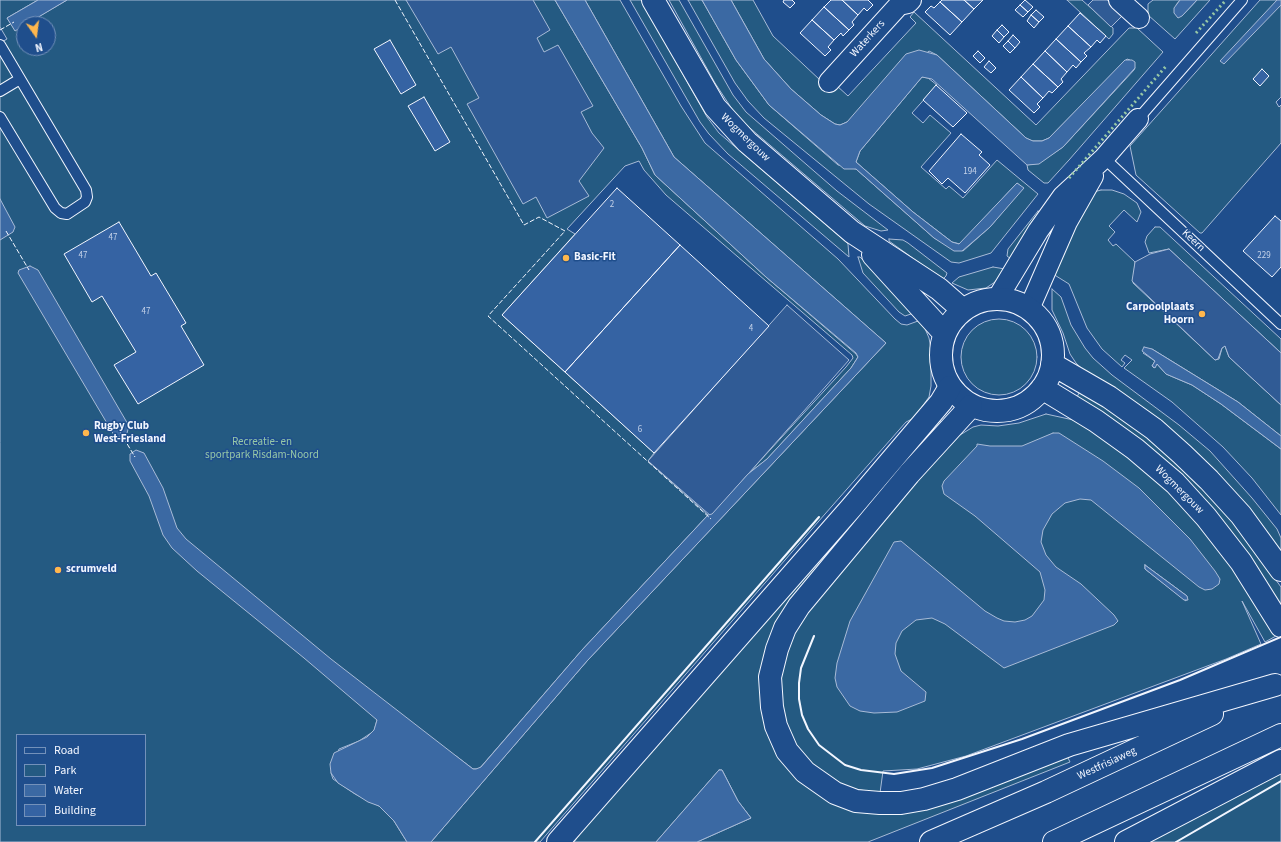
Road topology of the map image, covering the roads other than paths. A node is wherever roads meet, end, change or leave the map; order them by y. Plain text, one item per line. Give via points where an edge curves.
1 (653, 0) edge
2 (911, 0) edge
3 (1119, 0) edge
4 (1242, 0) edge
5 (1138, 18) dead end
6 (0, 45) edge
7 (20, 80) junction
8 (829, 82) dead end
9 (0, 91) edge
10 (0, 117) edge
11 (1138, 119) joint
12 (1104, 158) junction
13 (852, 232) junction
14 (997, 299) junction
15 (1029, 309) junction
16 (963, 310) junction
17 (1281, 324) edge
18 (944, 333) junction
19 (1052, 364) junction
20 (950, 387) junction
21 (1042, 388) junction
22 (971, 406) junction
23 (1281, 570) edge
24 (1281, 626) edge
25 (1278, 684) edge
26 (1281, 735) edge
27 (1281, 761) edge
28 (558, 842) edge
29 (931, 842) edge
30 (1054, 842) edge
31 (1126, 842) edge

1 - 13 main road, Wogmergouw via 715,106 729,124
2 - 8 street, Waterkers via 899,5
3 - 5 street
4 - 11 lane
6 - 7 lane
7 - 9 lane
7 - 10 lane via 86,190 85,202 67,214 55,208
11 - 12 street
12 - 14 street via 1063,196 1038,231
12 - 15 street via 1067,222
12 - 17 lane, Keern
13 - 16 main road, Wogmergouw via 939,289
13 - 18 main road, Wogmergouw
14 - 15 main road via 1016,302
14 - 16 main road via 985,300
15 - 19 main road via 1040,319 1049,335 1052,344
16 - 18 main road
18 - 20 main road via 940,356 943,372
19 - 21 main road
19 - 23 main road via 1109,397 1154,429 1182,454 1241,515
20 - 22 main road
20 - 28 main road via 942,402 856,502
21 - 22 main road via 1024,404 1004,411 992,412
21 - 24 main road, Wogmergouw via 1096,421 1174,483 1206,517 1241,562
22 - 25 main road via 904,480 799,606 785,628 770,677 772,707 776,726 787,750 805,772 835,793 856,801 880,804 908,802 957,789 1068,745
25 - 29 main road, Westfrisiaweg via 1046,792
26 - 30 main road
27 - 31 main road

